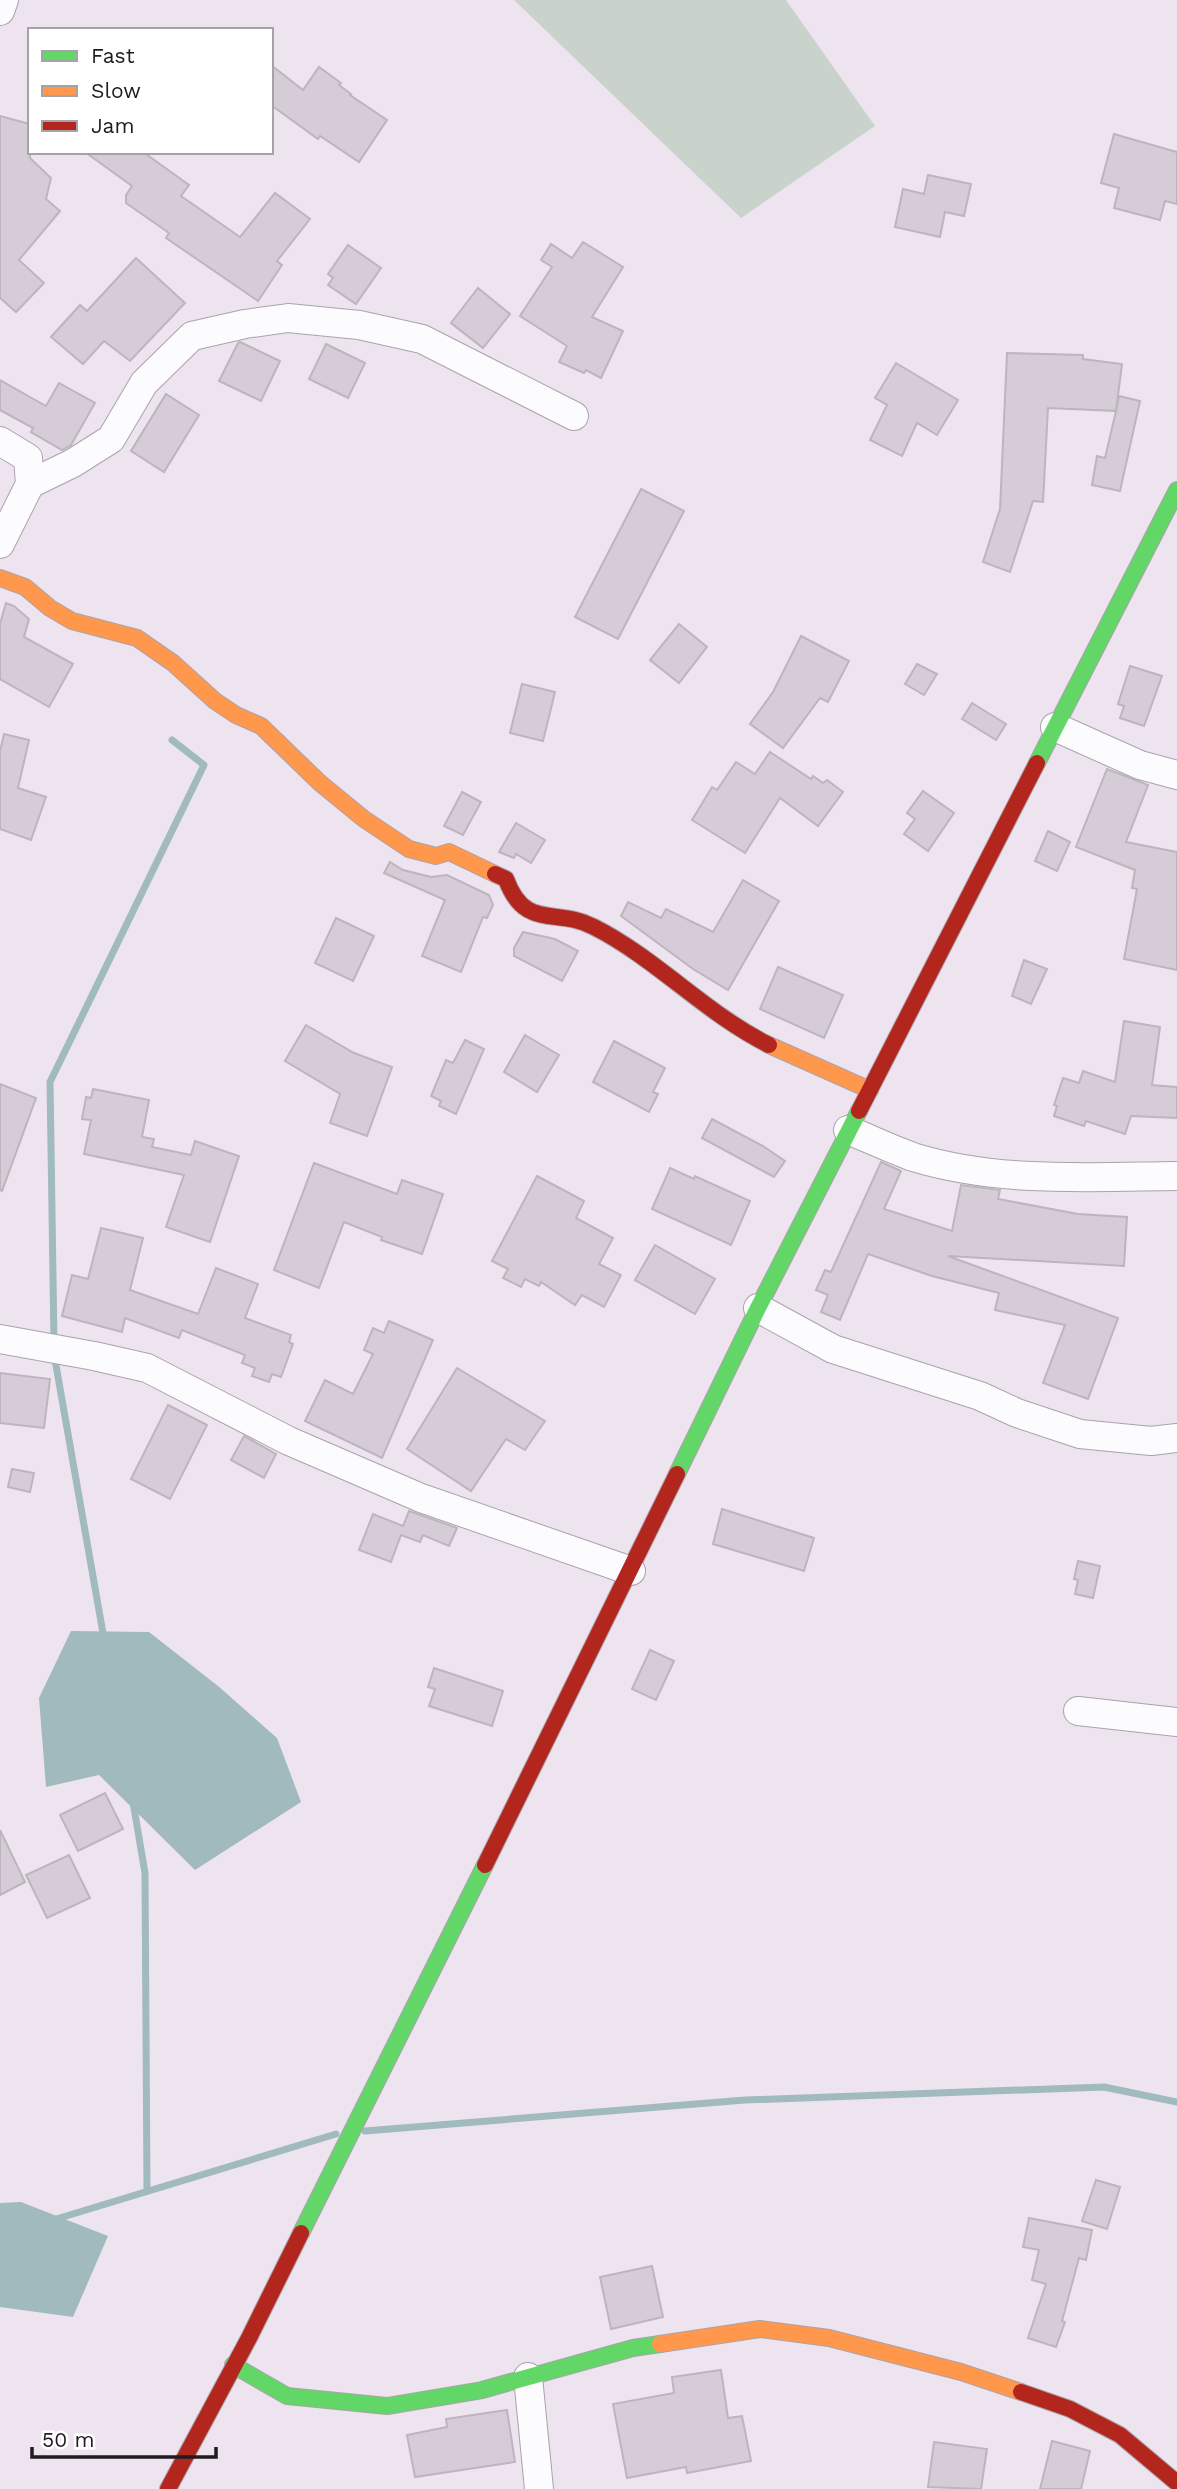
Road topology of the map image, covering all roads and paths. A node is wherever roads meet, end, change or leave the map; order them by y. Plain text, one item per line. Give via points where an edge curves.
1 (4, 0) edge
2 (0, 11) edge
3 (574, 415) dead end
4 (0, 441) edge
5 (30, 484) junction
6 (1177, 490) edge
7 (0, 544) edge
8 (0, 578) edge
9 (1055, 727) junction
10 (1177, 775) edge
11 (870, 1090) junction
12 (848, 1130) junction
13 (1177, 1176) edge
14 (758, 1308) junction
15 (0, 1339) edge
16 (1177, 1438) edge
17 (631, 1571) junction
18 (1078, 1711) dead end
19 (1177, 1722) edge
20 (233, 2365) junction
21 (528, 2377) junction
22 (1177, 2483) edge
23 (168, 2489) edge
24 (539, 2489) edge

1 - 2 street
3 - 5 street via 422,339 359,325 288,318 192,336 144,383 111,439
4 - 5 street via 28,458
5 - 7 street
6 - 9 main road
8 - 11 main road via 25,587 72,621 137,638 215,701 261,726 320,783 409,849 436,856 449,852 506,879 519,905 538,915 589,924 727,1022
9 - 10 street via 1140,765
9 - 11 main road
11 - 12 main road
12 - 13 street via 914,1157 993,1174
12 - 14 main road
14 - 16 street via 832,1349 981,1396 1080,1434 1151,1441
14 - 17 main road
15 - 17 street via 147,1368 289,1441 421,1498
17 - 20 main road
18 - 19 street
20 - 21 main road via 287,2396 387,2406
20 - 23 main road
21 - 22 main road via 633,2348 760,2329 829,2338 961,2372 1070,2409 1119,2435
21 - 24 street

